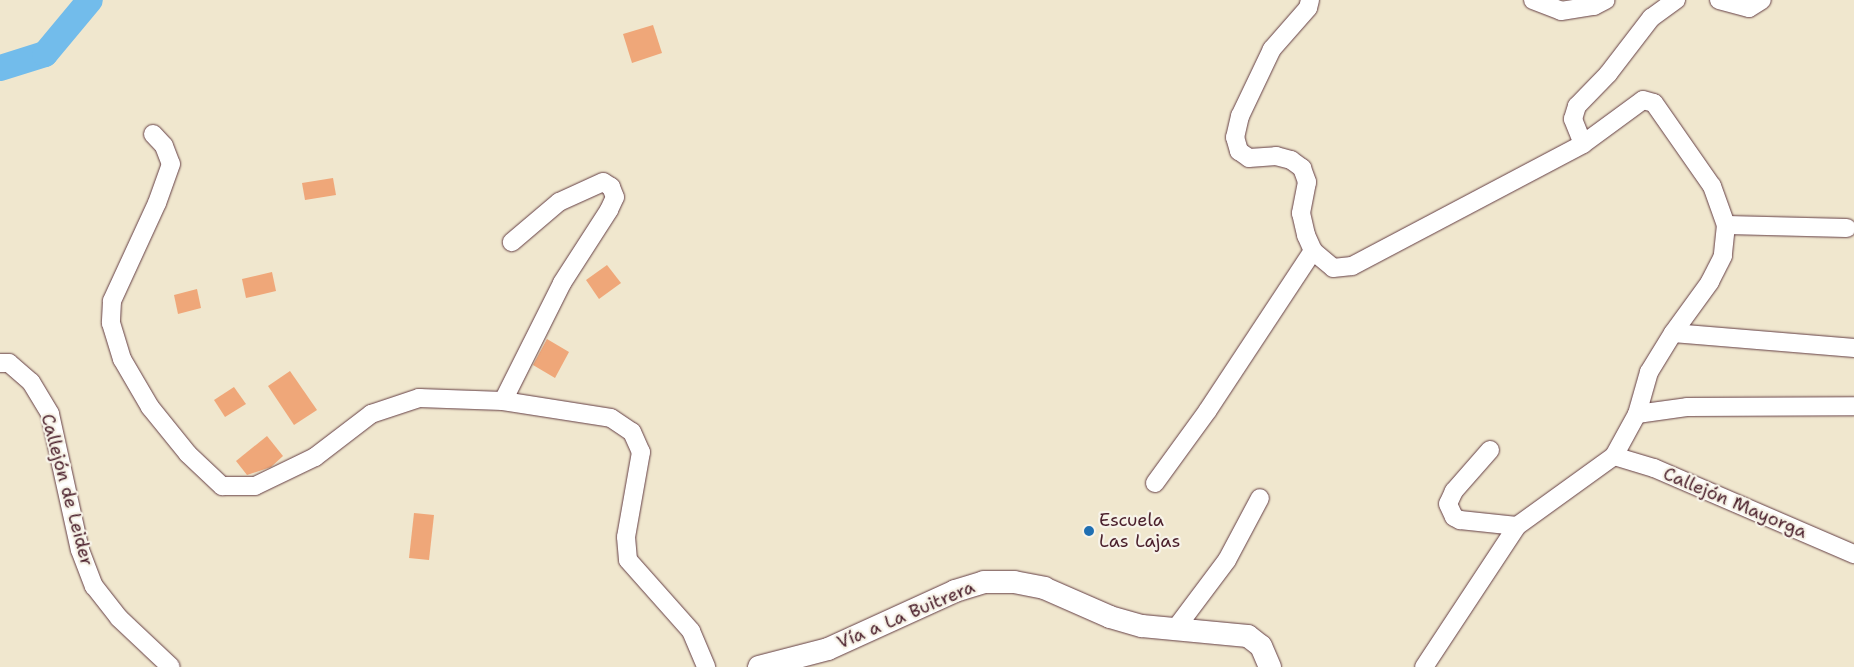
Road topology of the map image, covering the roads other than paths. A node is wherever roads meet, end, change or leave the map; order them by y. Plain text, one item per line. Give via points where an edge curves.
1 (1310, 0) edge
2 (1533, 0) edge
3 (1606, 0) edge
4 (1676, 0) edge
5 (1719, 0) edge
6 (1762, 0) edge
7 (153, 134) dead end
8 (1582, 144) junction
9 (1726, 225) junction
10 (1847, 228) dead end
11 (512, 242) dead end
12 (1312, 251) junction
13 (1673, 333) junction
14 (1854, 348) edge
15 (0, 364) edge
16 (503, 401) junction
17 (1854, 406) edge
18 (1637, 414) junction
19 (1490, 450) dead end
20 (1614, 456) junction
21 (1155, 483) dead end
22 (1260, 498) dead end
23 (1516, 526) junction
24 (1854, 554) edge
25 (1176, 628) junction
26 (171, 667) edge
27 (706, 667) edge
28 (759, 667) edge
29 (1270, 667) edge
30 (1424, 667) edge

1 - 12 street via 1308,8 1272,49 1240,116 1235,137 1239,151 1249,158 1276,156 1291,160 1302,168 1307,182 1301,213
2 - 3 street via 1561,11 1594,6
4 - 8 street via 1651,18 1608,74 1577,106 1573,119
5 - 6 street via 1749,8
7 - 16 street via 164,146 171,164 130,268 112,301 111,323 122,359 150,407 188,454 222,486 255,486 315,457 371,414 419,398
8 - 9 street via 1642,100 1654,103 1712,186
8 - 12 street via 1352,266 1333,268
9 - 10 street
9 - 13 street via 1723,256 1710,282
11 - 16 street via 559,202 603,182 611,186 615,197 609,210 562,282
12 - 21 street via 1208,410
13 - 14 street
13 - 18 street via 1649,372
15 - 26 street, Callejón de Leider via 9,363 31,382 50,414 80,550 94,586 119,618
16 - 27 street via 611,418 632,432 641,452 626,537 628,560 691,631
17 - 18 street via 1687,406
18 - 20 street
19 - 23 street via 1454,491 1448,504 1454,517 1460,520
20 - 23 street
20 - 24 street, Callejón Mayorga via 1654,468
22 - 25 street via 1227,560
23 - 30 street
25 - 28 street, Vía a La Buitrera via 1142,626 1110,617 1044,588 1014,582 984,582 955,591 828,649
25 - 29 street, Vía a La Buitrera via 1248,636 1261,646

